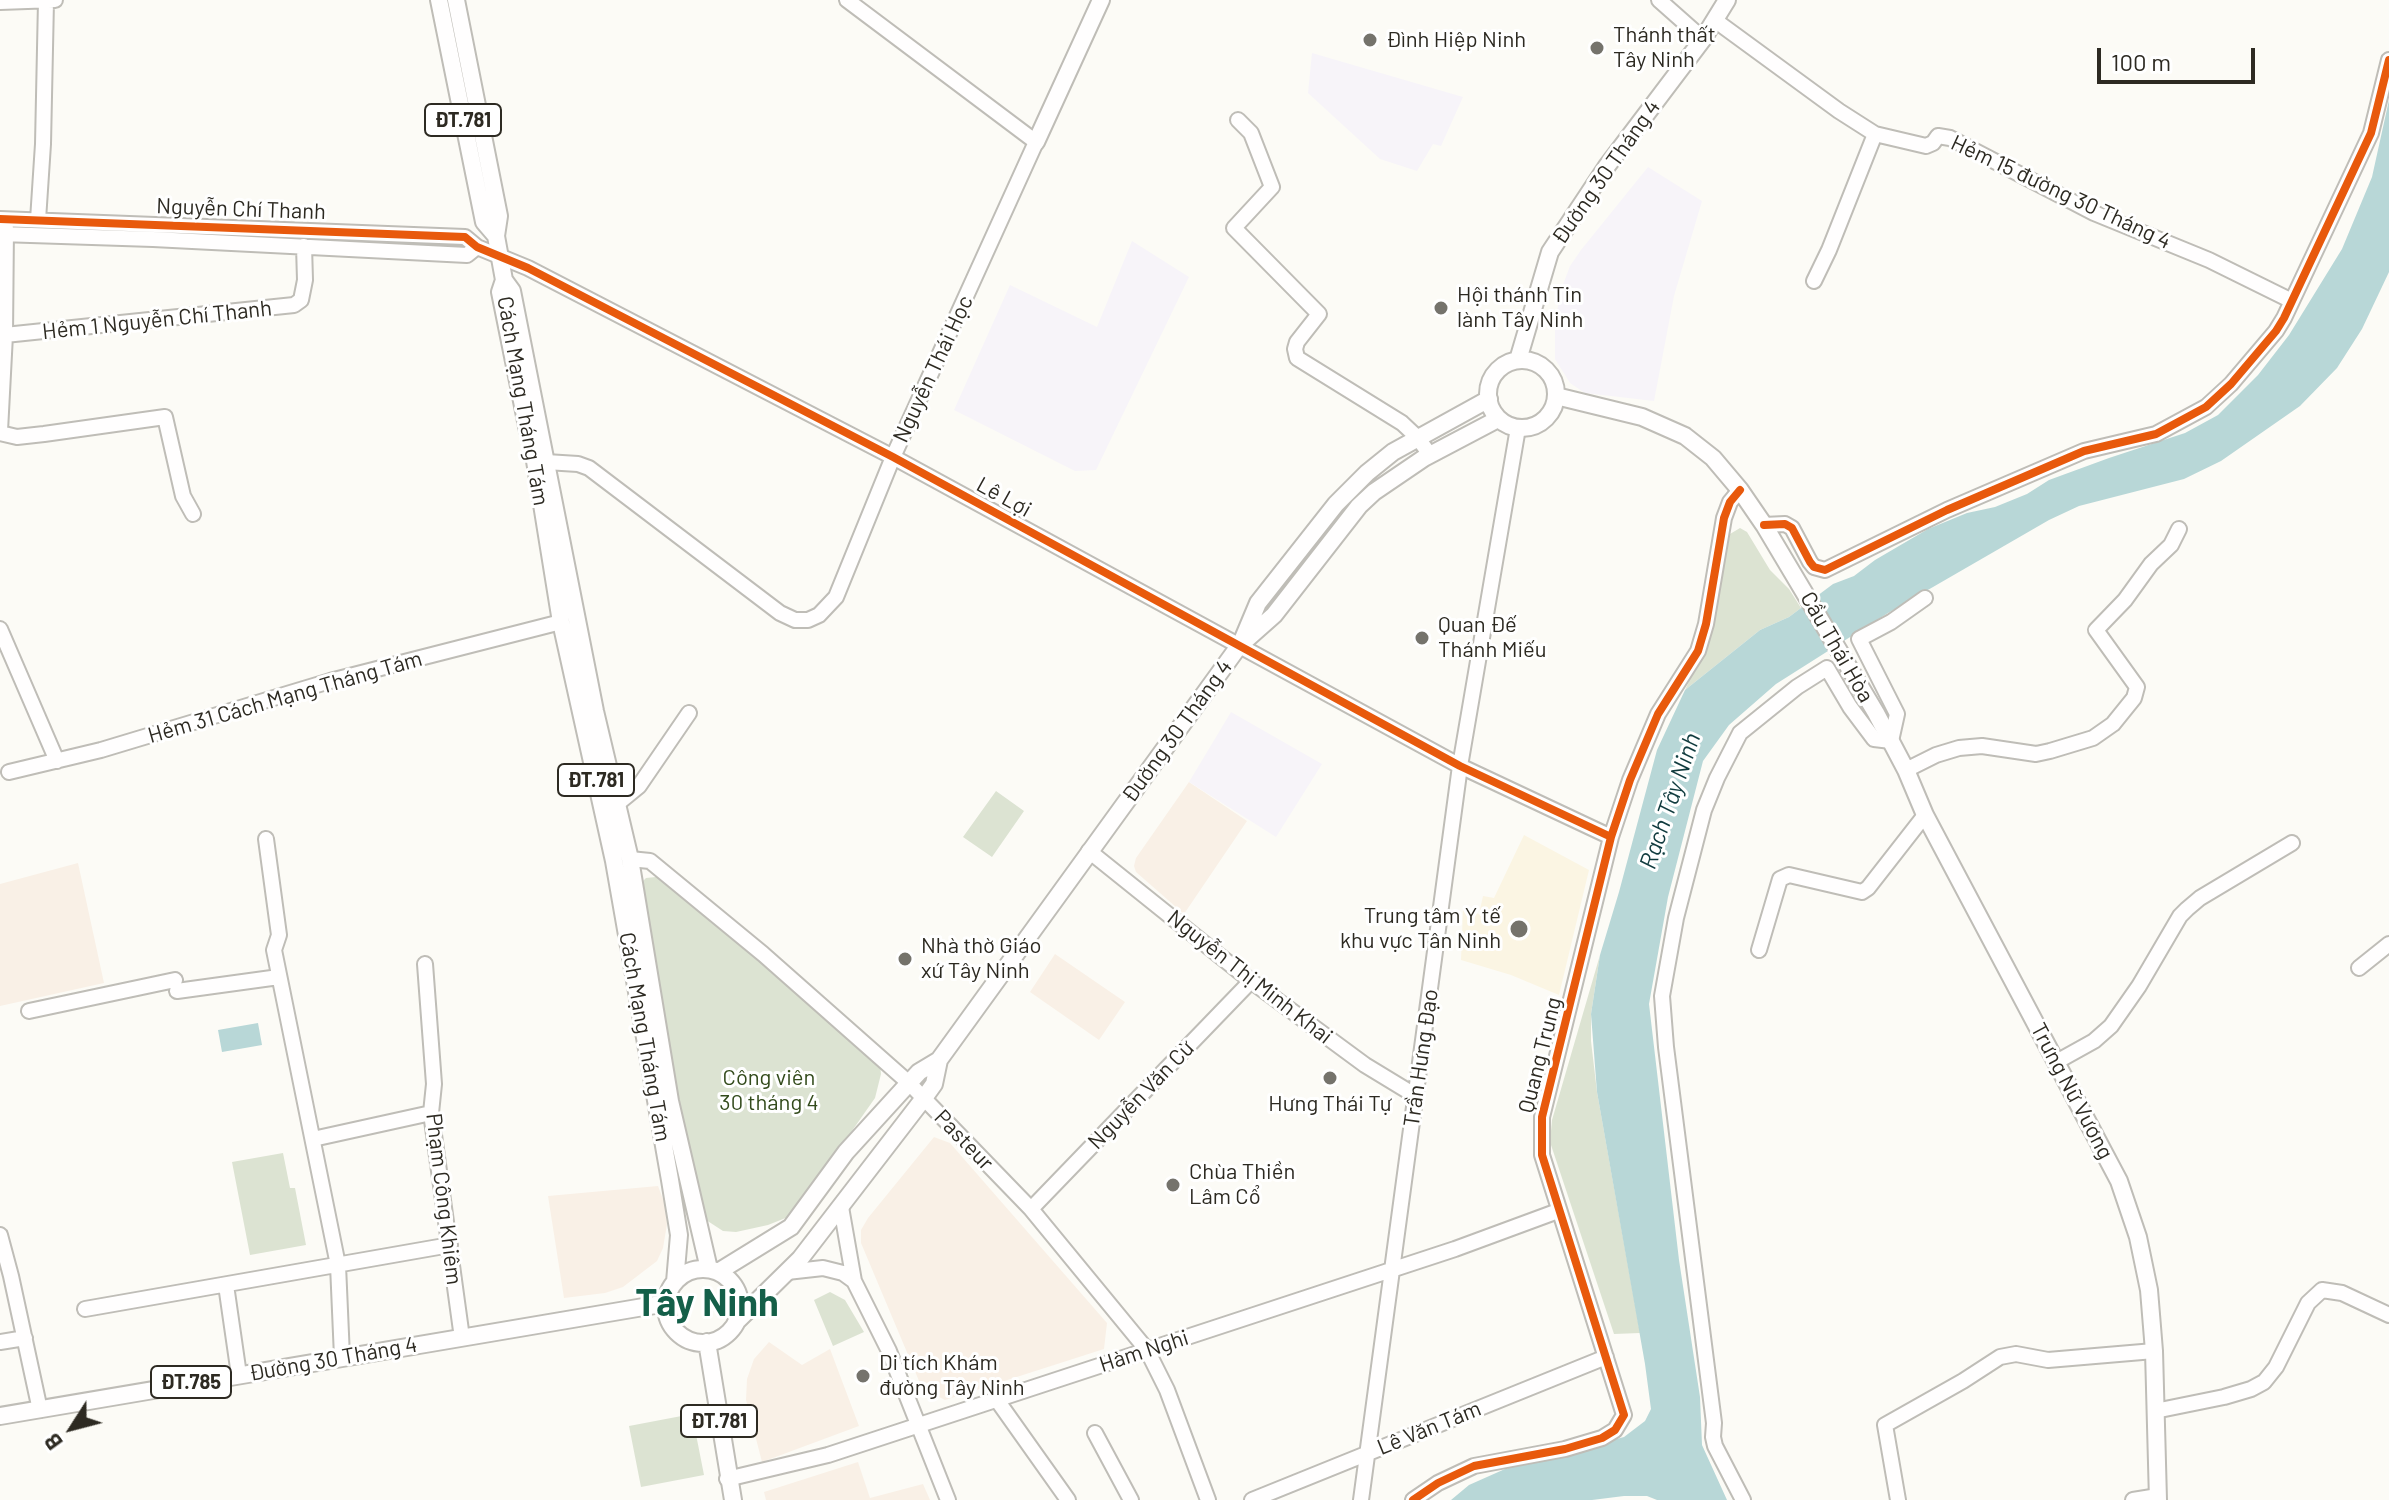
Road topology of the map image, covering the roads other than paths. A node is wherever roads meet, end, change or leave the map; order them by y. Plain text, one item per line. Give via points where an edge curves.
1 (55, 0) edge
2 (439, 0) edge
3 (456, 0) edge
4 (847, 0) edge
5 (1101, 0) edge
6 (1659, 0) edge
7 (1727, 0) edge
8 (46, 1) edge
9 (0, 2) edge
10 (1716, 21) junction
11 (1703, 39) junction
12 (2389, 60) edge
13 (1238, 120) dead end
14 (1875, 134) junction
15 (1036, 142) junction
16 (3, 219) edge
17 (38, 220) junction
18 (152, 223) junction
19 (343, 231) junction
20 (3, 235) edge
21 (496, 236) junction
22 (153, 239) junction
23 (304, 246) junction
24 (343, 247) junction
25 (477, 247) junction
26 (500, 256) junction
27 (1814, 281) dead end
28 (2292, 301) junction
29 (5, 335) junction
30 (1518, 360) junction
31 (1556, 396) junction
32 (1489, 399) junction
33 (1498, 419) junction
34 (1518, 428) junction
35 (0, 432) edge
36 (1418, 438) junction
37 (1430, 455) junction
38 (893, 457) junction
39 (540, 462) junction
40 (1740, 490) junction
41 (193, 514) dead end
42 (1764, 525) junction
43 (2179, 529) dead end
44 (1925, 598) dead end
45 (561, 622) junction
46 (0, 629) edge
47 (1239, 646) junction
48 (580, 672) junction
49 (689, 713) dead end
50 (1876, 713) joint
51 (1891, 741) junction
52 (57, 761) junction
53 (1460, 766) junction
54 (1906, 770) junction
55 (9, 772) dead end
56 (610, 806) junction
57 (1925, 815) junction
58 (1611, 837) junction
59 (266, 839) dead end
60 (2292, 843) dead end
61 (1089, 851) junction
62 (622, 860) junction
63 (2389, 944) edge
64 (1759, 950) dead end
65 (425, 964) dead end
66 (2359, 968) dead end
67 (279, 977) junction
68 (1251, 981) junction
69 (29, 1011) dead end
70 (939, 1060) junction
71 (2058, 1061) junction
72 (909, 1083) junction
73 (1416, 1096) junction
74 (924, 1098) junction
75 (431, 1113) junction
76 (313, 1139) junction
77 (841, 1207) junction
78 (1031, 1209) junction
79 (1558, 1211) junction
80 (0, 1235) edge
81 (450, 1245) junction
82 (338, 1265) junction
83 (1393, 1269) junction
84 (713, 1271) junction
85 (787, 1272) junction
86 (854, 1281) junction
87 (675, 1282) junction
88 (226, 1285) junction
89 (7, 1291) edge
90 (667, 1303) junction
91 (85, 1309) dead end
92 (2389, 1315) edge
93 (737, 1321) junction
94 (25, 1338) junction
95 (462, 1338) junction
96 (0, 1342) edge
97 (707, 1342) junction
98 (1147, 1350) junction
99 (2154, 1351) junction
100 (342, 1357) junction
101 (1606, 1357) junction
102 (239, 1375) junction
103 (997, 1400) junction
104 (40, 1410) junction
105 (2155, 1411) junction
106 (0, 1416) edge
107 (917, 1425) junction
108 (1095, 1433) dead end
109 (1369, 1452) junction
110 (727, 1479) junction
111 (2158, 1498) edge
112 (733, 1500) edge
113 (948, 1500) edge
114 (1068, 1500) edge
115 (1131, 1500) edge
116 (1208, 1500) edge
117 (1252, 1500) edge
118 (1361, 1500) edge
119 (1413, 1500) edge
120 (1743, 1500) edge
121 (1898, 1500) edge
122 (2133, 1500) edge

1 - 8 street
2 - 21 main road, ĐT.781 via 484,222
3 - 21 main road, ĐT.781 via 499,216
4 - 15 street
5 - 15 main road, Nguyễn Thái Học
6 - 11 street
7 - 10 main road, Đường 30 Tháng 4
8 - 9 street
8 - 17 street
10 - 11 main road, Đường 30 Tháng 4
10 - 14 street, Hẻm 15 đường 30 Tháng 4
11 - 30 main road, Đường 30 Tháng 4 via 1550,252
12 - 28 street via 2371,133
13 - 36 street via 1251,133 1272,187 1234,228 1319,314 1297,342 1297,358
14 - 27 street
14 - 28 street, Hẻm 15 đường 30 Tháng 4 via 1926,146 1938,136 1950,138 2094,213
15 - 38 street, Nguyễn Thái Học
16 - 17 street, Nguyễn Chí Thanh
16 - 20 street
17 - 18 street, Nguyễn Chí Thanh
18 - 19 street, Nguyễn Chí Thanh
18 - 22 street
19 - 24 street
19 - 25 street, Nguyễn Chí Thanh via 465,237
20 - 22 street, Nguyễn Chí Thanh
20 - 29 street
21 - 26 main road, Cách Mạng Tháng Tám
22 - 23 street, Nguyễn Chí Thanh
23 - 24 street, Nguyễn Chí Thanh
23 - 29 street, Hẻm 1 Nguyễn Chí Thanh via 305,280 301,300 294,305
24 - 25 street, Nguyễn Chí Thanh via 467,255
25 - 26 street, Lê Lợi
26 - 38 street, Lê Lợi
26 - 39 main road, Cách Mạng Tháng Tám / ĐT.781 via 500,292
28 - 42 street via 2276,331 2231,384 2206,407 2156,434 2084,451 1825,570 1810,562 1792,528
29 - 35 street
30 - 31 main road via 1545,369
30 - 32 main road via 1493,376
31 - 34 main road via 1539,424
31 - 40 main road via 1642,417 1685,436
32 - 33 main road
32 - 36 main road
33 - 34 main road
33 - 37 main road, Đường 30 Tháng 4
34 - 53 street, Trần Hưng Đạo
35 - 41 street via 17,437 165,417 183,496
36 - 37 street
36 - 47 main road via 1393,452 1336,504 1258,603
37 - 47 main road, Đường 30 Tháng 4 via 1359,506 1274,615
38 - 39 street, Nguyễn Thái Học via 836,597 808,620 780,613 589,468
38 - 47 street, Lê Lợi
39 - 45 main road, Cách Mạng Tháng Tám / ĐT.781
39 - 48 main road, Cách Mạng Tháng Tám / ĐT.781
40 - 42 main road
40 - 58 street, Quang Trung via 1724,518 1698,651 1658,714
42 - 50 main road, Cầu Thái Hòa
43 - 54 street via 2096,630 2137,687 2124,713 2103,732 2036,754 1959,748
44 - 51 street via 1859,639 1897,714
45 - 48 main road, Cách Mạng Tháng Tám / ĐT.781
45 - 52 street, Hẻm 31 Cách Mạng Tháng Tám via 330,681
46 - 52 street
47 - 53 street, Lê Lợi
47 - 61 main road, Đường 30 Tháng 4
48 - 56 main road, Cách Mạng Tháng Tám / ĐT.781
49 - 56 street via 639,786
50 - 51 main road, Trưng Nữ Vương
51 - 54 main road, Trưng Nữ Vương
51 - 120 street via 1874,739 1827,668 1740,733 1704,810 1667,961 1662,996 1666,1047 1713,1437
52 - 55 street, Hẻm 31 Cách Mạng Tháng Tám
53 - 58 street, Lê Lợi
53 - 73 street, Trần Hưng Đạo
54 - 57 main road, Trưng Nữ Vương
56 - 62 main road, Cách Mạng Tháng Tám / ĐT.781
57 - 64 street via 1862,892 1789,875 1780,879
57 - 71 main road, Trưng Nữ Vương
58 - 79 street, Quang Trung via 1542,1117 1542,1155
59 - 67 street
60 - 71 street via 2187,909 2111,1026
61 - 68 street, Nguyễn Thị Minh Khai
61 - 70 main road, Đường 30 Tháng 4
62 - 72 street, Pasteur via 650,861
62 - 84 main road, Cách Mạng Tháng Tám / ĐT.781 via 670,1101
62 - 87 main road, Cách Mạng Tháng Tám / ĐT.781 via 679,1235
63 - 66 street
65 - 75 street, Phạm Công Khiêm via 434,1084
67 - 69 street via 176,985
67 - 76 street
68 - 73 street, Nguyễn Thị Minh Khai
68 - 78 street, Nguyễn Văn Cừ
70 - 72 main road, Đường 30 Tháng 4
70 - 74 main road, Đường 30 Tháng 4 via 934,1084
71 - 99 main road, Trưng Nữ Vương via 2119,1181 2138,1237
72 - 74 street, Pasteur
72 - 84 main road, Đường 30 Tháng 4 via 846,1152 791,1227
73 - 83 street, Trần Hưng Đạo
74 - 77 main road, Đường 30 Tháng 4
74 - 78 street, Pasteur
75 - 76 street
75 - 81 street, Phạm Công Khiêm
76 - 82 street
77 - 85 main road, Đường 30 Tháng 4
77 - 86 street
78 - 98 street, Pasteur
79 - 83 street, Hàm Nghi
79 - 101 street, Quang Trung
80 - 89 street
81 - 82 street
81 - 95 street, Phạm Công Khiêm
82 - 88 street
82 - 100 street
83 - 98 street, Hàm Nghi
83 - 109 street, Trần Hưng Đạo
84 - 87 main road via 691,1271
84 - 93 main road via 733,1284 740,1302
85 - 86 street via 823,1268
85 - 93 main road, Đường 30 Tháng 4
86 - 107 street via 889,1351
87 - 90 main road
88 - 91 street
88 - 102 street
89 - 94 street
90 - 95 main road, Đường 30 Tháng 4 / ĐT.785
90 - 97 main road via 678,1332
92 - 105 street via 2342,1293 2322,1290 2308,1303 2264,1382 2224,1397
93 - 97 main road via 724,1336
94 - 96 street
94 - 104 street
95 - 100 main road, Đường 30 Tháng 4 / ĐT.785
97 - 110 main road, ĐT.781
98 - 103 street, Hàm Nghi
98 - 116 street, Pasteur
99 - 105 main road, Trưng Nữ Vương
99 - 121 street via 2048,1360 2000,1357 1885,1425
100 - 102 main road, Đường 30 Tháng 4 / ĐT.785
101 - 109 street, Lê Văn Tám
101 - 119 street, Quang Trung via 1624,1415 1615,1430 1565,1449 1474,1466
102 - 104 main road, Đường 30 Tháng 4 / ĐT.785
103 - 107 street, Hàm Nghi
103 - 114 street
104 - 106 main road, Đường 30 Tháng 4 / ĐT.785
105 - 111 main road, Trưng Nữ Vương
107 - 110 street, Hàm Nghi via 828,1455
107 - 113 street
108 - 115 street
109 - 117 street, Lê Văn Tám
109 - 118 street, Trần Hưng Đạo
110 - 112 main road, ĐT.781
111 - 122 street

